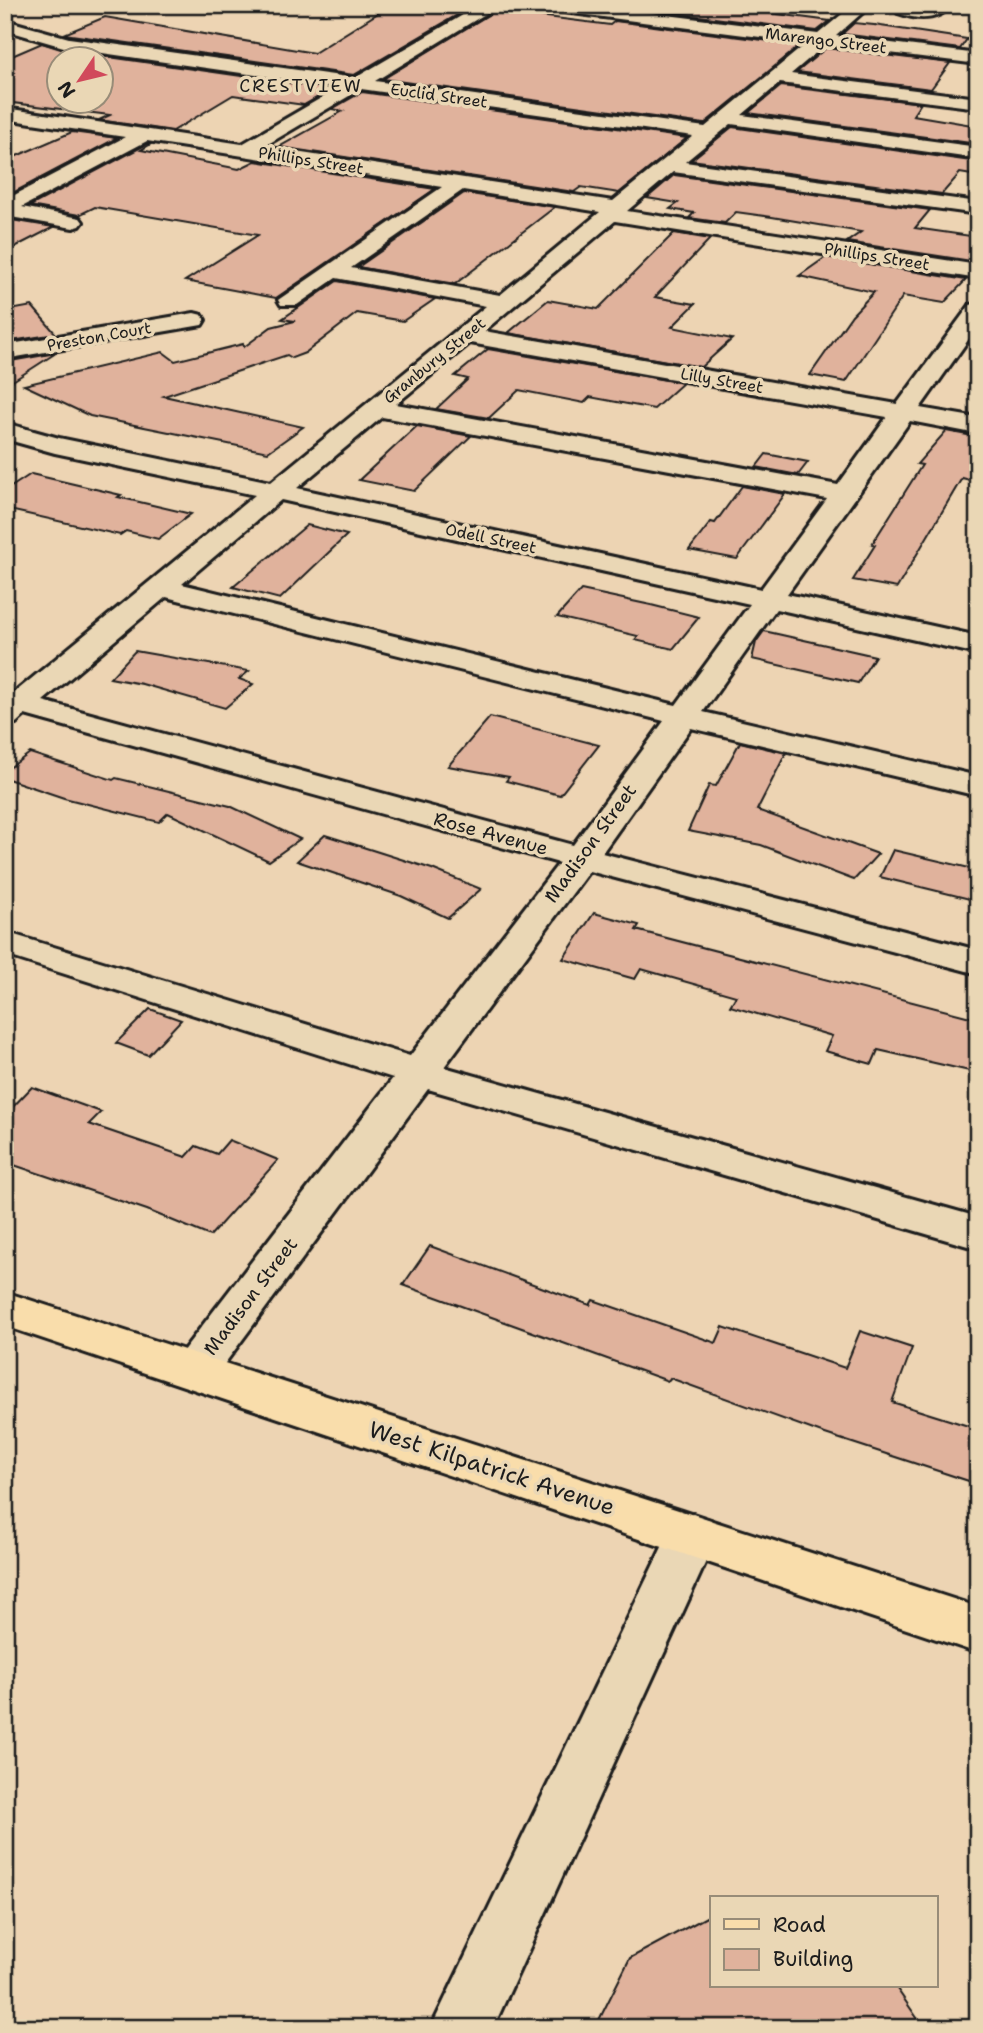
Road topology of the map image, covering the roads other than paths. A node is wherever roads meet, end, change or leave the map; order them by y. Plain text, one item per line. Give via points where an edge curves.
1 (492, 5) edge
2 (548, 5) edge
3 (909, 5) edge
4 (944, 5) edge
5 (859, 6) edge
6 (5, 25) edge
7 (822, 40) junction
8 (978, 59) edge
9 (777, 77) junction
10 (359, 83) junction
11 (978, 103) edge
12 (5, 113) edge
13 (718, 125) junction
14 (144, 135) junction
15 (245, 150) junction
16 (978, 153) edge
17 (671, 166) junction
18 (459, 184) junction
19 (978, 208) edge
20 (5, 209) edge
21 (613, 211) junction
22 (73, 222) dead end
23 (332, 271) junction
24 (978, 272) edge
25 (289, 300) dead end
26 (505, 302) junction
27 (978, 310) edge
28 (194, 320) dead end
29 (466, 335) junction
30 (5, 352) edge
31 (376, 408) junction
32 (905, 412) junction
33 (978, 426) edge
34 (5, 431) edge
35 (275, 491) junction
36 (844, 494) junction
37 (161, 587) junction
38 (767, 599) junction
39 (978, 645) edge
40 (10, 707) edge
41 (682, 715) junction
42 (978, 786) edge
43 (581, 858) junction
44 (5, 943) edge
45 (978, 962) edge
46 (419, 1073) junction
47 (978, 1233) edge
48 (6, 1309) edge
49 (195, 1369) junction
50 (693, 1535) junction
51 (978, 1630) edge
52 (461, 2028) edge

1 - 10 street
2 - 7 street, Marengo Street
3 - 4 street via 904,10 927,15
5 - 7 street, Granbury Street
6 - 10 street, Euclid Street via 67,43
7 - 8 street, Marengo Street
7 - 9 street, Granbury Street
9 - 11 street
9 - 13 street, Granbury Street
10 - 13 street, Euclid Street
10 - 15 street
12 - 14 street, Phillips Street
13 - 16 street, Euclid Street
13 - 17 street, Granbury Street
14 - 15 street, Phillips Street
14 - 20 street
15 - 18 street, Phillips Street
17 - 19 street
17 - 21 street, Granbury Street
18 - 21 street, Phillips Street
18 - 23 street
20 - 22 street
21 - 24 street, Phillips Street
21 - 26 street, Granbury Street
23 - 25 street
23 - 26 street
26 - 29 street, Granbury Street
27 - 32 street, Madison Street
28 - 30 street, Preston Court
29 - 31 street, Granbury Street
29 - 32 street, Lilly Street
31 - 35 street, Granbury Street
31 - 36 street
32 - 33 street, Lilly Street
32 - 36 street, Madison Street
34 - 35 street, Odell Street
35 - 37 street, Granbury Street
35 - 38 street, Odell Street
36 - 38 street, Madison Street
37 - 40 street, Granbury Street
37 - 41 street
38 - 39 street, Odell Street
38 - 41 street, Madison Street
40 - 43 street, Rose Avenue
41 - 42 street
41 - 43 street, Madison Street
43 - 45 street, Rose Avenue
43 - 46 street, Madison Street
44 - 46 street
46 - 47 street
46 - 49 street, Madison Street
48 - 49 main road, West Kilpatrick Avenue
49 - 50 main road, West Kilpatrick Avenue
50 - 51 main road, West Kilpatrick Avenue
50 - 52 street

